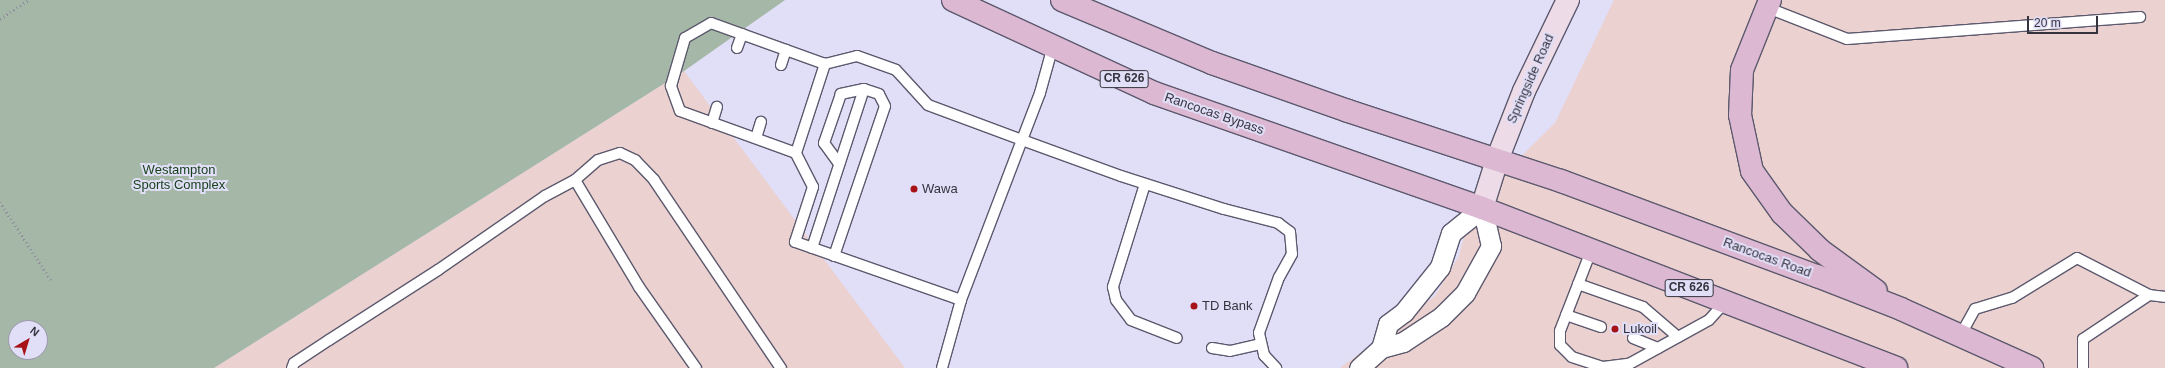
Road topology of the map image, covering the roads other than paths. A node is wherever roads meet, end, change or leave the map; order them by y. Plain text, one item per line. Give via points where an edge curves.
1 (953, 0) edge
2 (1062, 0) edge
3 (1568, 0) edge
4 (1769, 4) edge
5 (2140, 16) dead end
6 (742, 34) junction
7 (1053, 46) junction
8 (737, 48) dead end
9 (786, 50) junction
10 (825, 64) junction
11 (781, 65) dead end
12 (864, 89) junction
13 (717, 107) dead end
14 (712, 122) junction
15 (761, 122) dead end
16 (756, 138) junction
17 (1022, 140) junction
18 (796, 153) junction
19 (1497, 160) junction
20 (839, 164) junction
21 (575, 180) junction
22 (1145, 184) junction
23 (1482, 208) junction
24 (812, 248) junction
25 (1592, 250) junction
26 (834, 256) junction
27 (1578, 284) junction
28 (2149, 295) junction
29 (2165, 297) edge
30 (961, 300) junction
31 (1725, 302) junction
32 (1902, 309) junction
33 (1566, 315) junction
34 (1601, 327) dead end
35 (1960, 336) junction
36 (1678, 337) junction
37 (1177, 338) dead end
38 (1633, 338) dead end
39 (1261, 344) junction
40 (1212, 348) dead end
41 (1381, 348) junction
42 (1658, 348) junction
43 (292, 368) edge
44 (696, 368) edge
45 (781, 368) edge
46 (942, 368) edge
47 (1276, 368) edge
48 (1359, 368) edge
49 (1896, 368) edge
50 (2032, 368) edge
51 (2083, 368) edge

1 - 7 main road, Rancocas Bypass / CR 626
2 - 19 main road via 1212,63
3 - 19 main road, Springside Road via 1535,65
4 - 5 lane via 1847,39
4 - 32 main road via 1742,70 1740,115 1752,170 1782,213 1820,250
6 - 8 lane
6 - 9 lane
6 - 14 lane via 711,23 685,38 671,86 680,111
7 - 17 lane via 1040,93
7 - 23 main road, Rancocas Bypass / CR 626 via 1154,93
9 - 10 lane
9 - 11 lane
10 - 17 lane via 857,56 896,70 928,105
10 - 18 lane
12 - 20 lane
12 - 20 lane via 841,94 824,143
12 - 26 lane via 879,94 885,106
13 - 14 lane
14 - 16 lane
15 - 16 lane
16 - 18 lane
17 - 22 lane
17 - 30 lane
18 - 24 lane via 813,187 795,242
19 - 23 main road, Springside Road
19 - 32 main road, Rancocas Road via 1561,181
20 - 24 lane
21 - 43 lane via 545,196 438,270 294,363
21 - 44 lane via 639,287
21 - 45 lane via 598,160 620,153 635,160 654,180
22 - 37 lane via 1113,287 1116,300 1131,320
22 - 39 lane via 1278,223 1290,232 1292,254 1279,277 1263,319 1259,334
23 - 25 main road, CR 626
23 - 41 street via 1451,233 1440,266 1404,312 1388,324
23 - 41 street via 1491,246 1465,293 1441,317 1403,342
24 - 26 lane
25 - 27 lane
25 - 31 main road, CR 626
26 - 30 lane
27 - 33 lane
27 - 36 lane via 1643,307
28 - 29 lane
28 - 35 lane via 2077,258 2012,298 1975,309
28 - 51 lane via 2084,338
30 - 46 lane
31 - 36 lane via 1709,320
31 - 49 main road, CR 626
32 - 35 main road, Rancocas Road
33 - 34 lane
33 - 42 lane via 1560,331 1560,345 1572,356 1603,367 1628,364
35 - 50 main road, Rancocas Road
36 - 42 lane
38 - 42 lane
39 - 40 lane via 1230,351
39 - 47 lane via 1264,355
41 - 48 street

